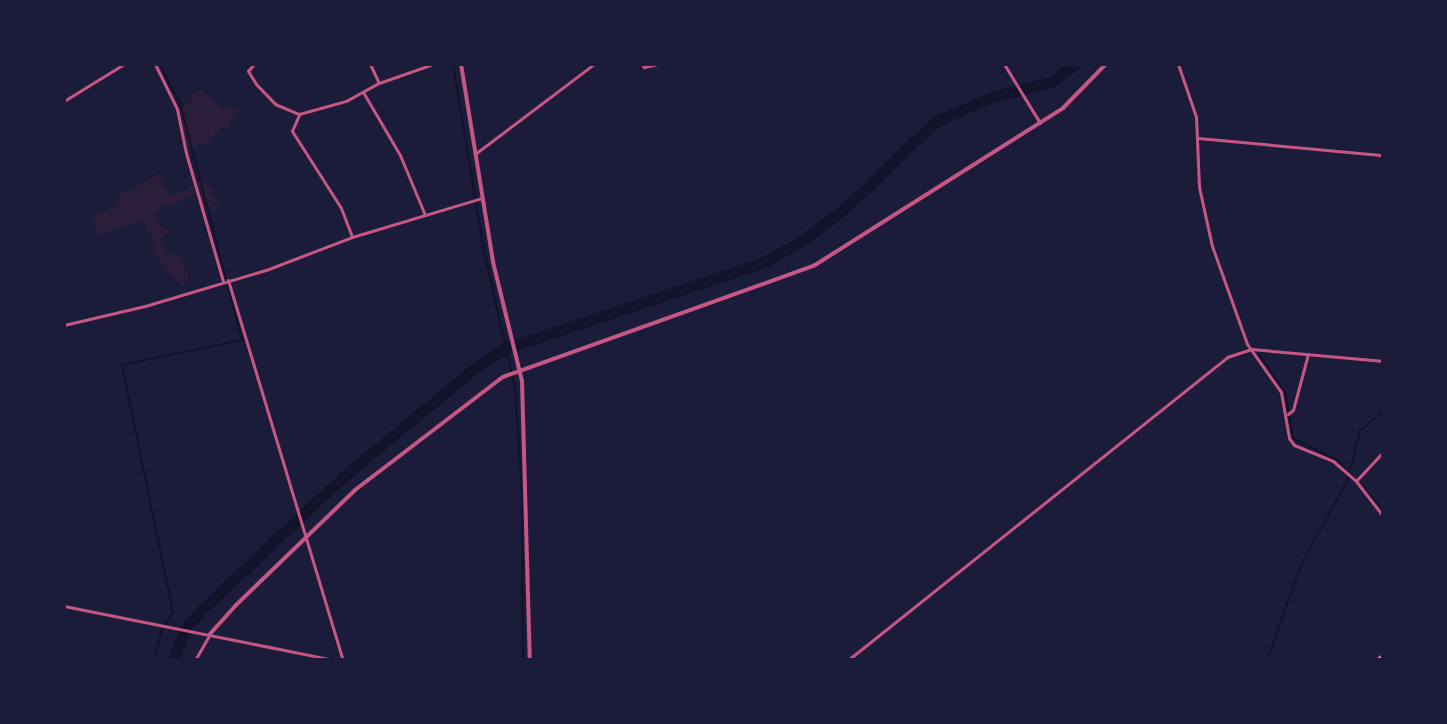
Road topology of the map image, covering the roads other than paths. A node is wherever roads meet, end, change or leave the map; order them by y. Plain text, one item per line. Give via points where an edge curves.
1 (124, 64) edge
2 (155, 64) edge
3 (254, 64) edge
4 (370, 64) edge
5 (433, 64) edge
6 (461, 64) edge
7 (594, 64) edge
8 (642, 64) edge
9 (658, 64) edge
10 (1004, 64) edge
11 (1106, 64) edge
12 (1178, 64) edge
13 (379, 83) junction
14 (363, 92) junction
15 (64, 101) edge
16 (299, 114) junction
17 (1040, 123) junction
18 (1198, 138) junction
19 (475, 154) junction
20 (1383, 155) edge
21 (482, 198) junction
22 (425, 215) junction
23 (352, 237) junction
24 (226, 280) junction
25 (64, 325) edge
26 (1251, 349) junction
27 (1308, 354) junction
28 (1383, 361) edge
29 (520, 369) junction
30 (1287, 415) junction
31 (1383, 452) edge
32 (1356, 481) junction
33 (1383, 516) edge
34 (305, 537) junction
35 (64, 606) edge
36 (210, 634) junction
37 (1383, 656) edge
38 (195, 660) edge
39 (334, 660) edge
40 (343, 660) edge
41 (530, 660) edge
42 (848, 660) edge
43 (1377, 660) edge

1 - 15 street
2 - 24 street via 177,109
3 - 16 street via 248,71 256,84 275,104
4 - 13 street
5 - 13 street
6 - 19 street
7 - 19 street
8 - 9 street
10 - 17 street
11 - 17 street via 1070,102
12 - 18 street
13 - 14 street
14 - 16 street
14 - 22 street via 400,155
16 - 23 street via 292,131 341,208
17 - 29 street via 806,270
18 - 20 street
18 - 26 street via 1199,187 1210,240
19 - 21 street
21 - 22 street
21 - 29 street
22 - 23 street
23 - 24 street
24 - 25 street
24 - 34 street
26 - 27 street
26 - 30 street via 1281,392
26 - 42 street via 1222,360
27 - 28 street
27 - 30 street via 1293,410
29 - 34 street via 479,392 404,450
29 - 41 street
30 - 32 street via 1294,445 1325,456
31 - 32 street
32 - 33 street
34 - 36 street
34 - 40 street
35 - 36 street
36 - 38 street
36 - 39 street
37 - 43 main road

